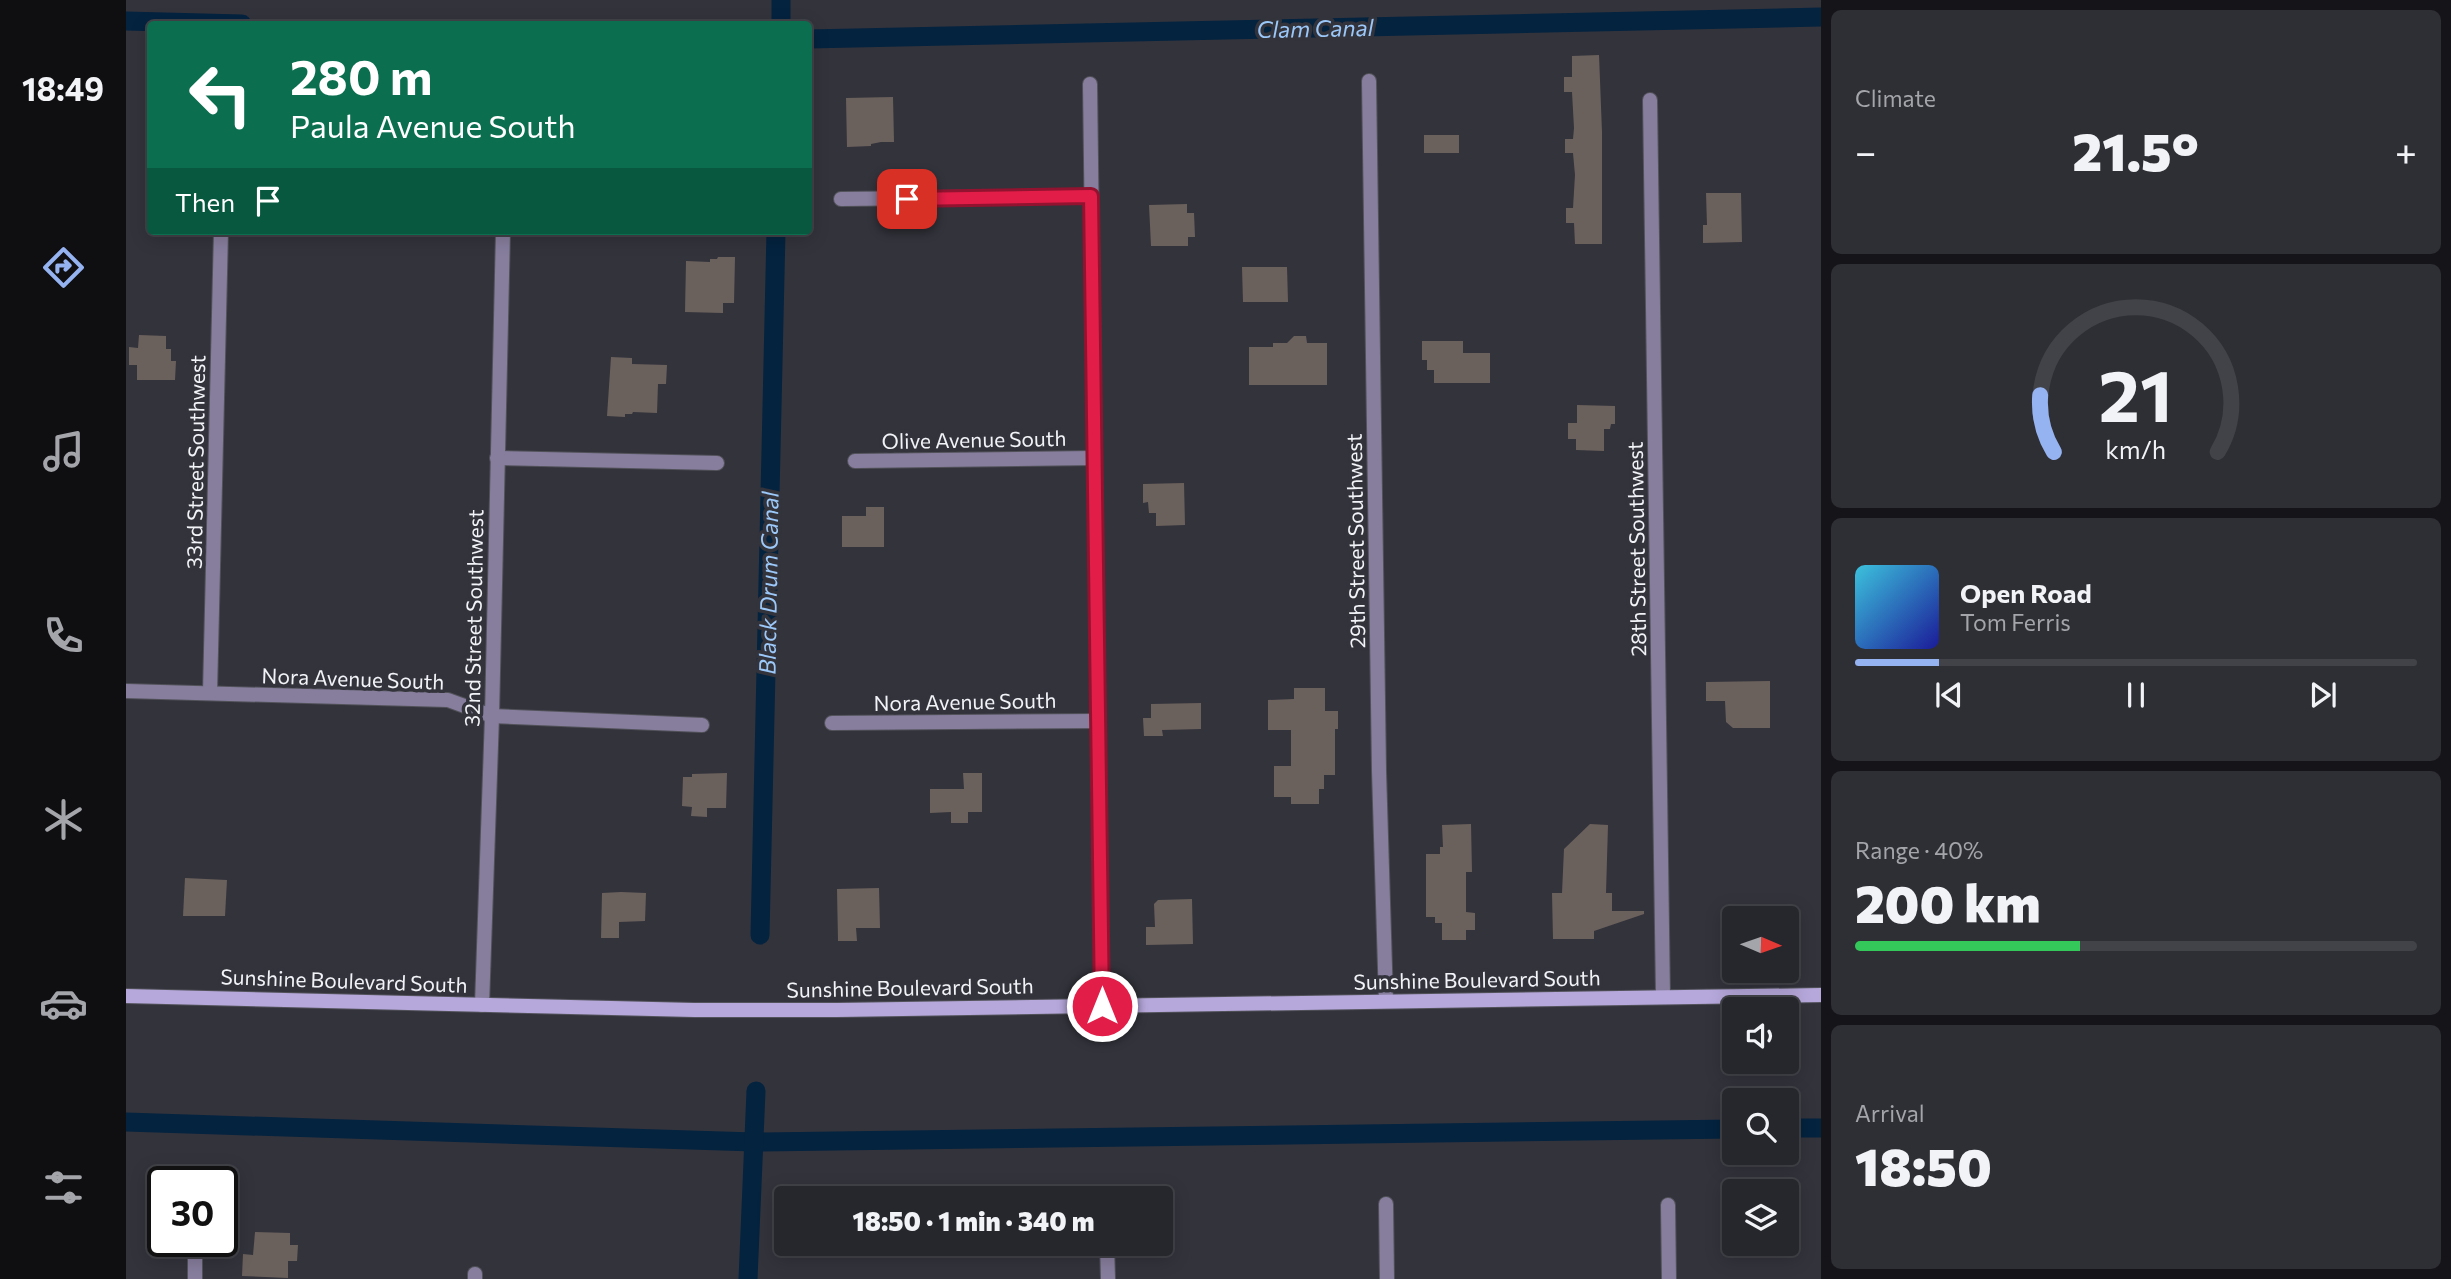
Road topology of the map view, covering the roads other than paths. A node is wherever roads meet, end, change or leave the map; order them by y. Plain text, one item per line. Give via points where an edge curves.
1 (1369, 81) dead end
2 (1090, 84) dead end
3 (1650, 100) dead end
4 (1091, 196) junction
5 (841, 199) dead end
6 (221, 235) edge
7 (503, 235) edge
8 (498, 458) junction
9 (1094, 458) junction
10 (855, 461) dead end
11 (717, 463) dead end
12 (126, 691) edge
13 (210, 693) junction
14 (492, 716) junction
15 (1099, 721) junction
16 (832, 723) dead end
17 (702, 725) dead end
18 (1821, 995) edge
19 (126, 996) edge
20 (1663, 998) junction
21 (1386, 1001) junction
22 (482, 1005) junction
23 (1102, 1006) junction
24 (1387, 1204) dead end
25 (1668, 1205) dead end
26 (1107, 1256) edge
27 (195, 1257) edge
28 (195, 1279) edge
29 (1108, 1279) edge
30 (1387, 1279) edge
31 (1669, 1279) edge

1 - 21 street, 29th Street Southwest
2 - 4 street
3 - 20 street, 28th Street Southwest
4 - 5 street
4 - 9 street
6 - 13 street, 33rd Street Southwest
7 - 8 street, 32nd Street Southwest
8 - 11 street
8 - 14 street, 32nd Street Southwest
9 - 10 street, Olive Avenue South
9 - 15 street
12 - 13 street, Nora Avenue South
13 - 14 street, Nora Avenue South via 448,700
14 - 17 street, Nora Avenue South
14 - 22 street, 32nd Street Southwest
15 - 16 street, Nora Avenue South
15 - 23 street
18 - 20 street, Sunshine Boulevard South
19 - 22 street, Sunshine Boulevard South
20 - 21 street, Sunshine Boulevard South
21 - 23 street, Sunshine Boulevard South
22 - 23 street, Sunshine Boulevard South via 784,1010
24 - 30 street
25 - 31 street
26 - 29 street
27 - 28 street

